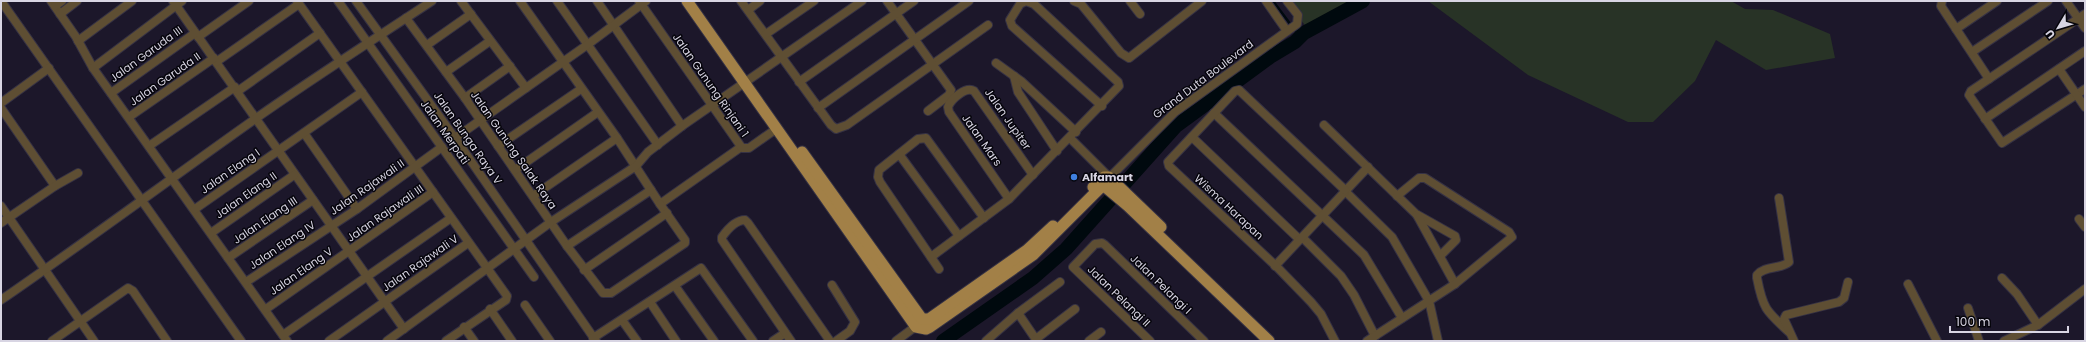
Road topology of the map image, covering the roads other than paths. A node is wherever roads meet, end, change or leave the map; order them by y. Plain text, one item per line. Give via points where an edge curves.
1 (2, 1) edge
2 (77, 1) edge
3 (132, 1) edge
4 (190, 1) edge
5 (249, 1) edge
6 (338, 1) edge
7 (432, 1) edge
8 (461, 1) edge
9 (520, 1) edge
10 (557, 1) edge
11 (597, 1) edge
12 (687, 1) edge
13 (695, 1) edge
14 (741, 1) edge
15 (760, 1) edge
16 (814, 1) edge
17 (862, 1) edge
18 (887, 1) edge
19 (914, 1) edge
20 (969, 1) edge
21 (1130, 1) edge
22 (1266, 1) edge
23 (1287, 1) edge
24 (1942, 1) edge
25 (1997, 1) edge
26 (2048, 1) edge
27 (2066, 1) edge
28 (358, 2) edge
29 (642, 2) edge
30 (1078, 2) edge
31 (1198, 2) edge
32 (56, 3) edge
33 (177, 4) edge
34 (299, 4) edge
35 (748, 10) junction
36 (60, 14) junction
37 (471, 14) junction
38 (896, 14) junction
39 (1140, 14) dead end
40 (2081, 16) edge
41 (406, 18) junction
42 (988, 25) dead end
43 (614, 26) junction
44 (1292, 28) junction
45 (2085, 28) edge
46 (1956, 29) junction
47 (320, 33) junction
48 (766, 34) junction
49 (196, 35) junction
50 (381, 36) junction
51 (78, 40) junction
52 (914, 40) junction
53 (490, 41) junction
54 (368, 43) junction
55 (427, 45) junction
56 (587, 45) junction
57 (2085, 51) edge
58 (1972, 52) junction
59 (782, 57) junction
60 (340, 60) junction
61 (216, 62) junction
62 (563, 62) junction
63 (996, 62) dead end
64 (932, 64) junction
65 (510, 66) junction
66 (49, 68) junction
67 (93, 68) junction
68 (2059, 69) junction
69 (446, 72) junction
70 (1014, 76) junction
71 (1989, 78) junction
72 (747, 81) junction
73 (799, 82) junction
74 (526, 88) junction
75 (237, 89) junction
76 (581, 89) junction
77 (2085, 89) edge
78 (362, 92) junction
79 (111, 93) junction
80 (2077, 95) junction
81 (958, 96) joint
82 (465, 98) junction
83 (1, 102) edge
84 (713, 106) junction
85 (1102, 106) junction
86 (2085, 107) edge
87 (1, 108) edge
88 (818, 108) junction
89 (598, 112) junction
90 (928, 112) dead end
91 (1214, 113) junction
92 (129, 117) junction
93 (256, 118) junction
94 (1984, 119) junction
95 (480, 120) junction
96 (1324, 125) dead end
97 (682, 126) junction
98 (776, 128) junction
99 (1076, 132) junction
100 (304, 133) junction
101 (1192, 137) junction
102 (455, 138) junction
103 (617, 138) junction
104 (1070, 138) junction
105 (658, 145) junction
106 (149, 146) junction
107 (498, 146) junction
108 (442, 147) junction
109 (741, 147) junction
110 (278, 150) junction
111 (1057, 151) junction
112 (899, 154) junction
113 (416, 166) junction
114 (636, 166) junction
115 (1370, 169) junction
116 (515, 170) junction
117 (78, 173) dead end
118 (294, 175) junction
119 (1033, 175) junction
120 (172, 178) junction
121 (1107, 181) junction
122 (56, 186) junction
123 (651, 190) junction
124 (433, 192) junction
125 (1347, 192) junction
126 (533, 196) junction
127 (1397, 196) junction
128 (1779, 198) dead end
129 (1009, 199) junction
130 (141, 200) junction
131 (313, 200) junction
132 (660, 204) junction
133 (1, 206) edge
134 (194, 209) junction
135 (357, 209) junction
136 (667, 213) junction
137 (1416, 214) junction
138 (1324, 216) junction
139 (9, 217) junction
140 (451, 218) junction
141 (984, 218) junction
142 (2079, 219) dead end
143 (551, 222) junction
144 (1, 223) edge
145 (331, 225) junction
146 (2085, 226) edge
147 (211, 233) junction
148 (958, 236) junction
149 (1302, 239) junction
150 (527, 241) junction
151 (468, 243) junction
152 (566, 246) junction
153 (515, 250) junction
154 (349, 251) junction
155 (1440, 256) junction
156 (931, 257) junction
157 (228, 258) junction
158 (1276, 266) junction
159 (1073, 267) joint
160 (486, 269) junction
161 (939, 269) dead end
162 (44, 270) junction
163 (584, 270) junction
164 (367, 277) junction
165 (534, 277) dead end
166 (2002, 278) dead end
167 (246, 282) junction
168 (1060, 282) dead end
169 (1848, 282) dead end
170 (1454, 284) junction
171 (1908, 284) dead end
172 (832, 285) dead end
173 (675, 286) junction
174 (2085, 289) edge
175 (1, 300) edge
176 (385, 302) junction
177 (650, 302) junction
178 (1430, 303) junction
179 (525, 305) dead end
180 (1968, 308) dead end
181 (266, 309) junction
182 (490, 309) junction
183 (1075, 309) dead end
184 (1018, 313) junction
185 (1402, 318) junction
186 (622, 320) junction
187 (80, 321) junction
188 (920, 323) junction
189 (2038, 325) junction
190 (464, 327) junction
191 (404, 329) junction
192 (1101, 332) dead end
193 (1789, 332) junction
194 (785, 333) junction
195 (1375, 336) junction
196 (285, 338) edge
197 (997, 338) edge
198 (595, 339) edge
199 (1037, 340) edge
200 (52, 341) edge
201 (94, 341) edge
202 (168, 341) edge
203 (241, 341) edge
204 (329, 341) edge
205 (387, 341) edge
206 (446, 341) edge
207 (474, 341) edge
208 (512, 341) edge
209 (550, 341) edge
210 (637, 341) edge
211 (676, 341) edge
212 (714, 341) edge
213 (753, 341) edge
214 (774, 341) edge
215 (791, 341) edge
216 (830, 341) edge
217 (836, 341) edge
218 (896, 341) edge
219 (986, 341) edge
220 (1089, 341) edge
221 (1150, 341) edge
222 (1204, 341) edge
223 (1268, 341) edge
224 (1276, 341) edge
225 (1335, 341) edge
226 (1367, 341) edge
227 (1438, 341) edge
228 (1794, 341) edge
229 (1938, 341) edge
230 (1979, 341) edge
231 (2004, 341) edge

1 - 66 street
2 - 36 street
3 - 51 street
4 - 33 street
5 - 49 street, Jalan Garuda III
6 - 54 street, Jalan Merpati
7 - 41 street
8 - 37 street
9 - 62 street
10 - 56 street
11 - 43 street
12 - 72 main road
13 - 72 main road
14 - 35 street
15 - 35 street
16 - 48 street
17 - 59 street
18 - 38 street
19 - 38 street
20 - 52 street
21 - 39 street
22 - 44 street
23 - 44 street via 1298,15
24 - 46 street via 1941,6
25 - 46 street
26 - 58 street
27 - 40 street
28 - 50 street, Jalan Bunga Raya V
29 - 43 street
29 - 84 street, Jalan Gunung Rinjani 1
30 - 31 street via 1121,53 1129,58
32 - 36 street
33 - 49 street
33 - 67 street
34 - 47 street
34 - 61 street, Jalan Garuda II
35 - 48 street
36 - 51 street
37 - 53 street
37 - 55 street
38 - 52 street
38 - 73 street
40 - 45 street
40 - 71 street
41 - 50 street
41 - 55 street, Jalan Gunung Salak Raya
42 - 64 street
43 - 56 street
43 - 97 street
44 - 121 street, Grand Duta Boulevard via 1175,112
46 - 58 street
47 - 60 street
47 - 75 street
48 - 59 street
49 - 61 street
49 - 79 street, Jalan Garuda III
50 - 54 street
50 - 102 street, Jalan Bunga Raya V
51 - 67 street
52 - 64 street
52 - 88 street
53 - 65 street
53 - 69 street
54 - 60 street
54 - 108 street, Jalan Merpati
55 - 69 street, Jalan Gunung Salak Raya
56 - 62 street
56 - 105 street
57 - 68 street
58 - 71 street
59 - 72 street
59 - 73 street
60 - 78 street
60 - 93 street
61 - 75 street
61 - 92 street, Jalan Garuda II
62 - 74 street
62 - 76 street
63 - 70 street
64 - 88 street via 839,129 833,128
64 - 90 street via 951,90 949,95
65 - 74 street
65 - 82 street
66 - 83 street
66 - 130 street
67 - 79 street
68 - 80 street
68 - 94 street
69 - 82 street, Jalan Gunung Salak Raya
70 - 99 street
70 - 111 street via 1018,92
71 - 94 street via 1969,94
72 - 84 street
72 - 98 main road
72 - 188 main road via 918,315
73 - 88 street
74 - 95 street
75 - 93 street
75 - 106 street
76 - 89 street
76 - 107 street
77 - 80 street
78 - 100 street, Jalan Elang I
78 - 113 street
79 - 92 street
80 - 86 street
80 - 94 street via 2004,143 1999,142
81 - 119 street, Jalan Jupiter via 968,89 974,91
81 - 129 street, Jalan Mars via 949,104 948,109
82 - 95 street, Jalan Gunung Salak Raya
84 - 97 street
84 - 109 street, Jalan Gunung Rinjani 1
85 - 85 street via 1012,26 1011,18 1020,4 1026,1 1034,4 1118,82 1117,89
85 - 99 street
87 - 122 street
89 - 103 street
89 - 116 street
91 - 101 street, Wisma Harapan
91 - 125 street, Wisma Harapan via 1236,91 1241,91
91 - 138 street
92 - 106 street
93 - 110 street
93 - 120 street
95 - 102 street
95 - 107 street, Jalan Gunung Salak Raya
96 - 115 street
97 - 105 street
98 - 109 street, Jalan Gunung Rinjani 1 via 749,148
98 - 188 main road
99 - 104 street
100 - 110 street, Jalan Elang I
100 - 135 street
101 - 149 street
101 - 158 street, Wisma Harapan via 1169,160 1169,166
102 - 150 street, Jalan Bunga Raya V
103 - 114 street
103 - 126 street
104 - 111 street
104 - 121 street
105 - 114 street
106 - 120 street
107 - 116 street, Jalan Gunung Salak Raya
108 - 113 street, Jalan Rajawali II
108 - 153 street, Jalan Merpati
109 - 132 street
110 - 118 street
110 - 134 street, Jalan Elang I
111 - 119 street
112 - 141 street via 921,138 927,138
112 - 148 street
112 - 156 street via 881,167 878,177
113 - 124 street
113 - 135 street, Jalan Rajawali II
114 - 123 street
114 - 143 street
115 - 125 street
115 - 127 street
116 - 126 street, Jalan Gunung Salak Raya
117 - 122 street
118 - 131 street
118 - 147 street, Jalan Elang II
119 - 129 street
120 - 130 street
120 - 134 street
121 - 188 main road via 1102,178 1027,250 930,319
121 - 223 main road via 1128,206
121 - 224 main road via 1127,194
122 - 139 street
123 - 132 street
123 - 152 street
124 - 140 street
124 - 154 street, Jalan Rajawali III
125 - 138 street
125 - 178 street, Wisma Harapan via 1392,237
126 - 143 street, Jalan Gunung Salak Raya
127 - 137 street
127 - 170 street via 1419,178 1424,178 1511,234 1509,241
128 - 193 street via 1789,262 1762,271 1757,278 1765,310
129 - 141 street
130 - 162 street
130 - 203 street
131 - 145 street
131 - 157 street, Jalan Elang III
132 - 136 street
133 - 139 street
134 - 147 street
135 - 145 street, Jalan Rajawali II
136 - 163 street
136 - 163 street, Jalan Gunung Salak Raya via 685,240 685,244 611,293 605,294
137 - 155 street
137 - 155 street via 1456,237
138 - 149 street
138 - 185 street via 1364,255
139 - 144 street
139 - 162 street
140 - 151 street
140 - 164 street
141 - 148 street
142 - 146 street
143 - 150 street
143 - 152 street, Jalan Gunung Salak Raya
145 - 154 street
145 - 167 street, Jalan Elang IV
147 - 157 street
148 - 156 street
149 - 158 street
149 - 195 street via 1340,276 1354,295
150 - 153 street
150 - 198 street, Jalan Bunga Raya V
151 - 160 street
151 - 176 street, Jalan Rajawali V
152 - 163 street, Jalan Gunung Salak Raya
153 - 160 street
153 - 165 street, Jalan Merpati
154 - 164 street
154 - 181 street, Jalan Elang V
155 - 170 street
156 - 161 street
157 - 167 street
158 - 225 street, Wisma Harapan via 1316,308
159 - 221 street, Jalan Pelangi II
159 - 222 street, Jalan Pelangi I via 1095,244 1102,244
160 - 182 street via 508,298
160 - 191 street
162 - 175 street
162 - 187 street
164 - 176 street
164 - 196 street
166 - 189 street via 2017,294
167 - 181 street
168 - 184 street
169 - 193 street via 1844,298 1839,302 1786,315 1784,319
170 - 178 street
171 - 229 street
172 - 217 street via 855,322 850,331
173 - 177 street
173 - 212 street
173 - 213 street via 699,269 703,269
174 - 189 street
176 - 191 street
176 - 204 street, Jalan Rajawali V
177 - 186 street
177 - 211 street
178 - 185 street
178 - 227 street, Wisma Harapan
179 - 209 street
180 - 230 street
181 - 196 street
182 - 190 street
182 - 208 street
183 - 199 street
184 - 197 street
184 - 199 street
185 - 195 street
186 - 198 street
186 - 210 street
187 - 200 street
187 - 201 street
187 - 202 street via 128,288 133,291
188 - 218 street
189 - 231 street
190 - 206 street
190 - 207 street
191 - 205 street
192 - 220 street
193 - 228 street
194 - 214 street
194 - 215 street
194 - 216 street via 722,240 727,230 743,220 748,223
195 - 226 street
197 - 219 street

